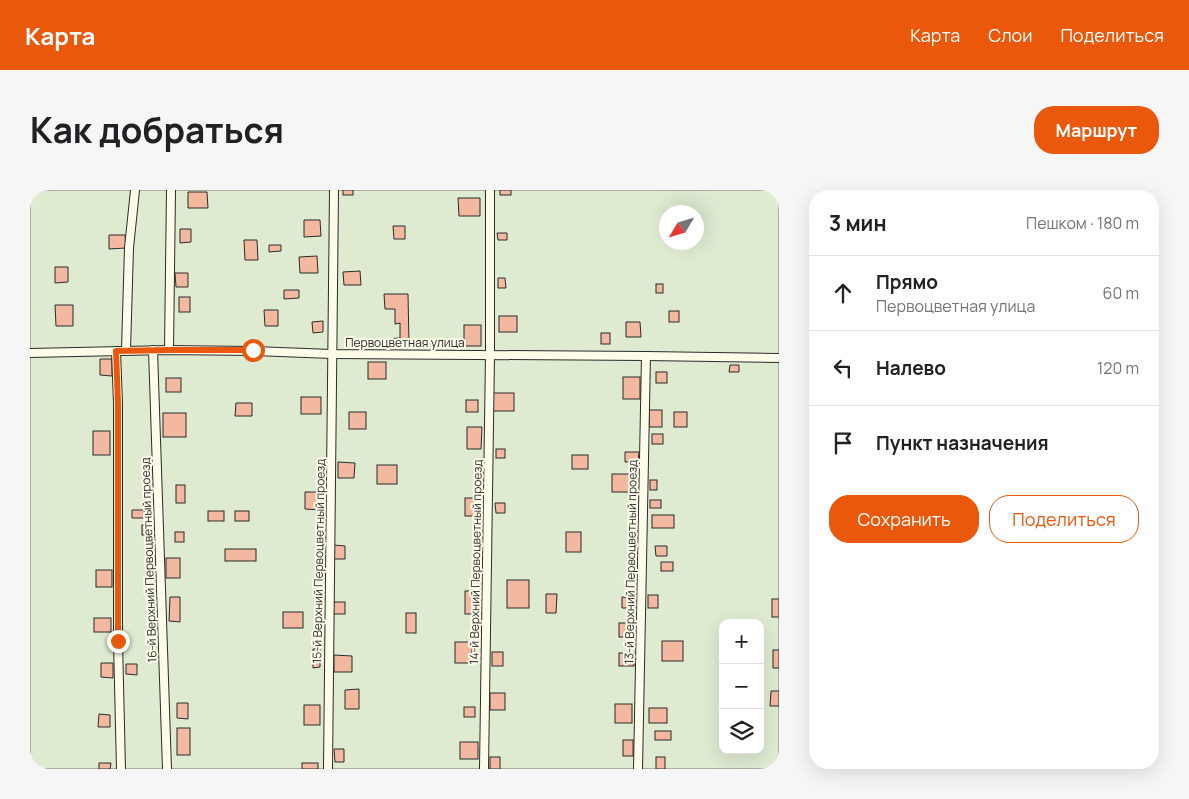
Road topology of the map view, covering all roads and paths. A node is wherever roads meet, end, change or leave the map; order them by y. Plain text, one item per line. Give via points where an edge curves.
1 (135, 190) edge
2 (171, 190) edge
3 (334, 190) edge
4 (490, 190) edge
5 (126, 350) junction
6 (153, 350) junction
7 (169, 350) junction
8 (116, 351) junction
9 (30, 353) edge
10 (332, 354) junction
11 (490, 355) junction
12 (646, 356) junction
13 (779, 358) edge
14 (121, 769) edge
15 (168, 769) edge
16 (328, 769) edge
17 (484, 769) edge
18 (638, 769) edge

1 - 5 lane via 129,248
2 - 7 lane
3 - 10 lane, 15-й Верхний Первоцветный проезд
4 - 11 lane, 14-й Верхний Первоцветный проезд
5 - 6 lane, Первоцветная улица
5 - 8 lane, Первоцветная улица
6 - 7 lane, Первоцветная улица
6 - 15 lane, 16-й Верхний Первоцветный проезд
7 - 10 lane, Первоцветная улица
8 - 9 lane, Первоцветная улица
8 - 14 lane
10 - 11 lane, Первоцветная улица
10 - 16 lane, 15-й Верхний Первоцветный проезд
11 - 12 lane, Первоцветная улица
11 - 17 lane, 14-й Верхний Первоцветный проезд
12 - 13 lane, Первоцветная улица
12 - 18 lane, 13-й Верхний Первоцветный проезд

